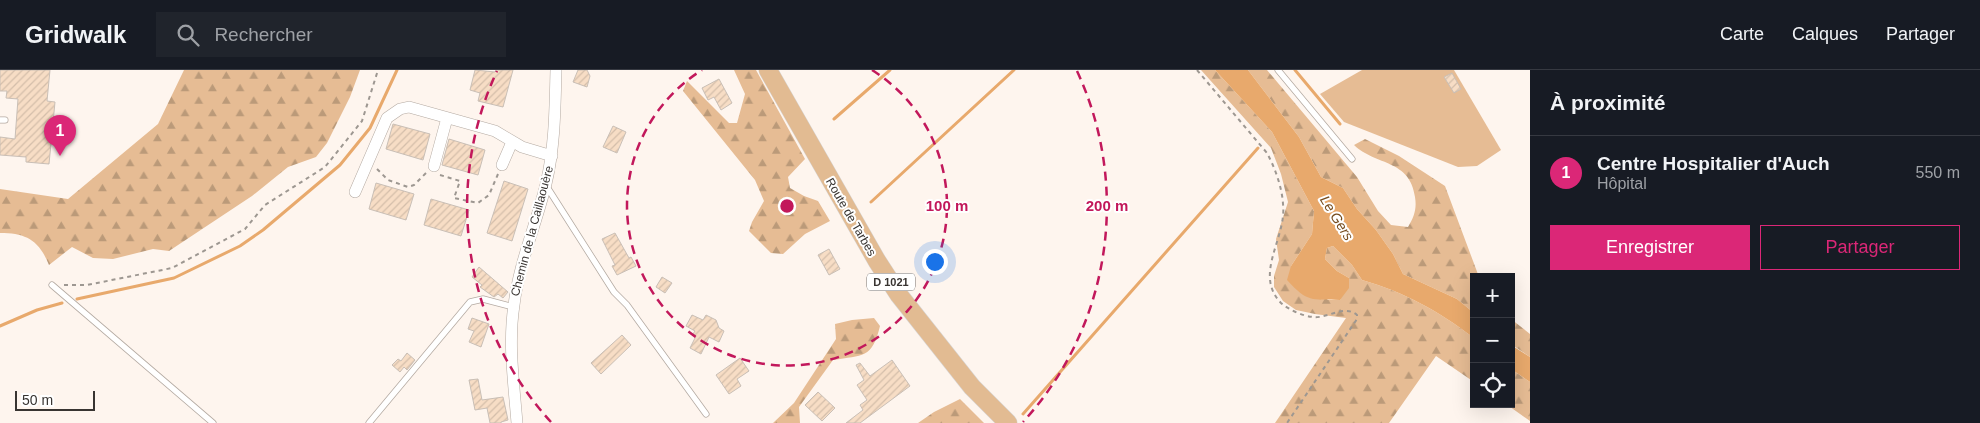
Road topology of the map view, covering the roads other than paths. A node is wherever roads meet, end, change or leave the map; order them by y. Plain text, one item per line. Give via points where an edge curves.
1 (556, 70) edge
2 (768, 70) edge
3 (1278, 70) edge
4 (447, 118) junction
5 (512, 142) junction
6 (552, 156) junction
7 (1352, 158) dead end
8 (502, 165) road end
9 (434, 166) road end
10 (546, 185) junction
11 (355, 192) dead end
12 (52, 285) road end
13 (513, 307) junction
14 (706, 414) dead end
15 (213, 423) edge
16 (369, 423) edge
17 (517, 423) edge
18 (1008, 423) edge

1 - 6 street, Chemin de la Caillaouère
2 - 18 main road, Route de Tarbes / D 1021 via 899,294 972,386
3 - 7 lane
4 - 5 street via 495,131
4 - 9 street
4 - 11 street via 409,107 394,113 382,126
5 - 6 street
5 - 8 street
6 - 10 street, Chemin de la Caillaouère
10 - 13 street, Chemin de la Caillaouère via 526,249
10 - 14 lane via 614,292 627,305
12 - 15 lane
13 - 16 lane via 483,299 470,302
13 - 17 street, Chemin de la Caillaouère

